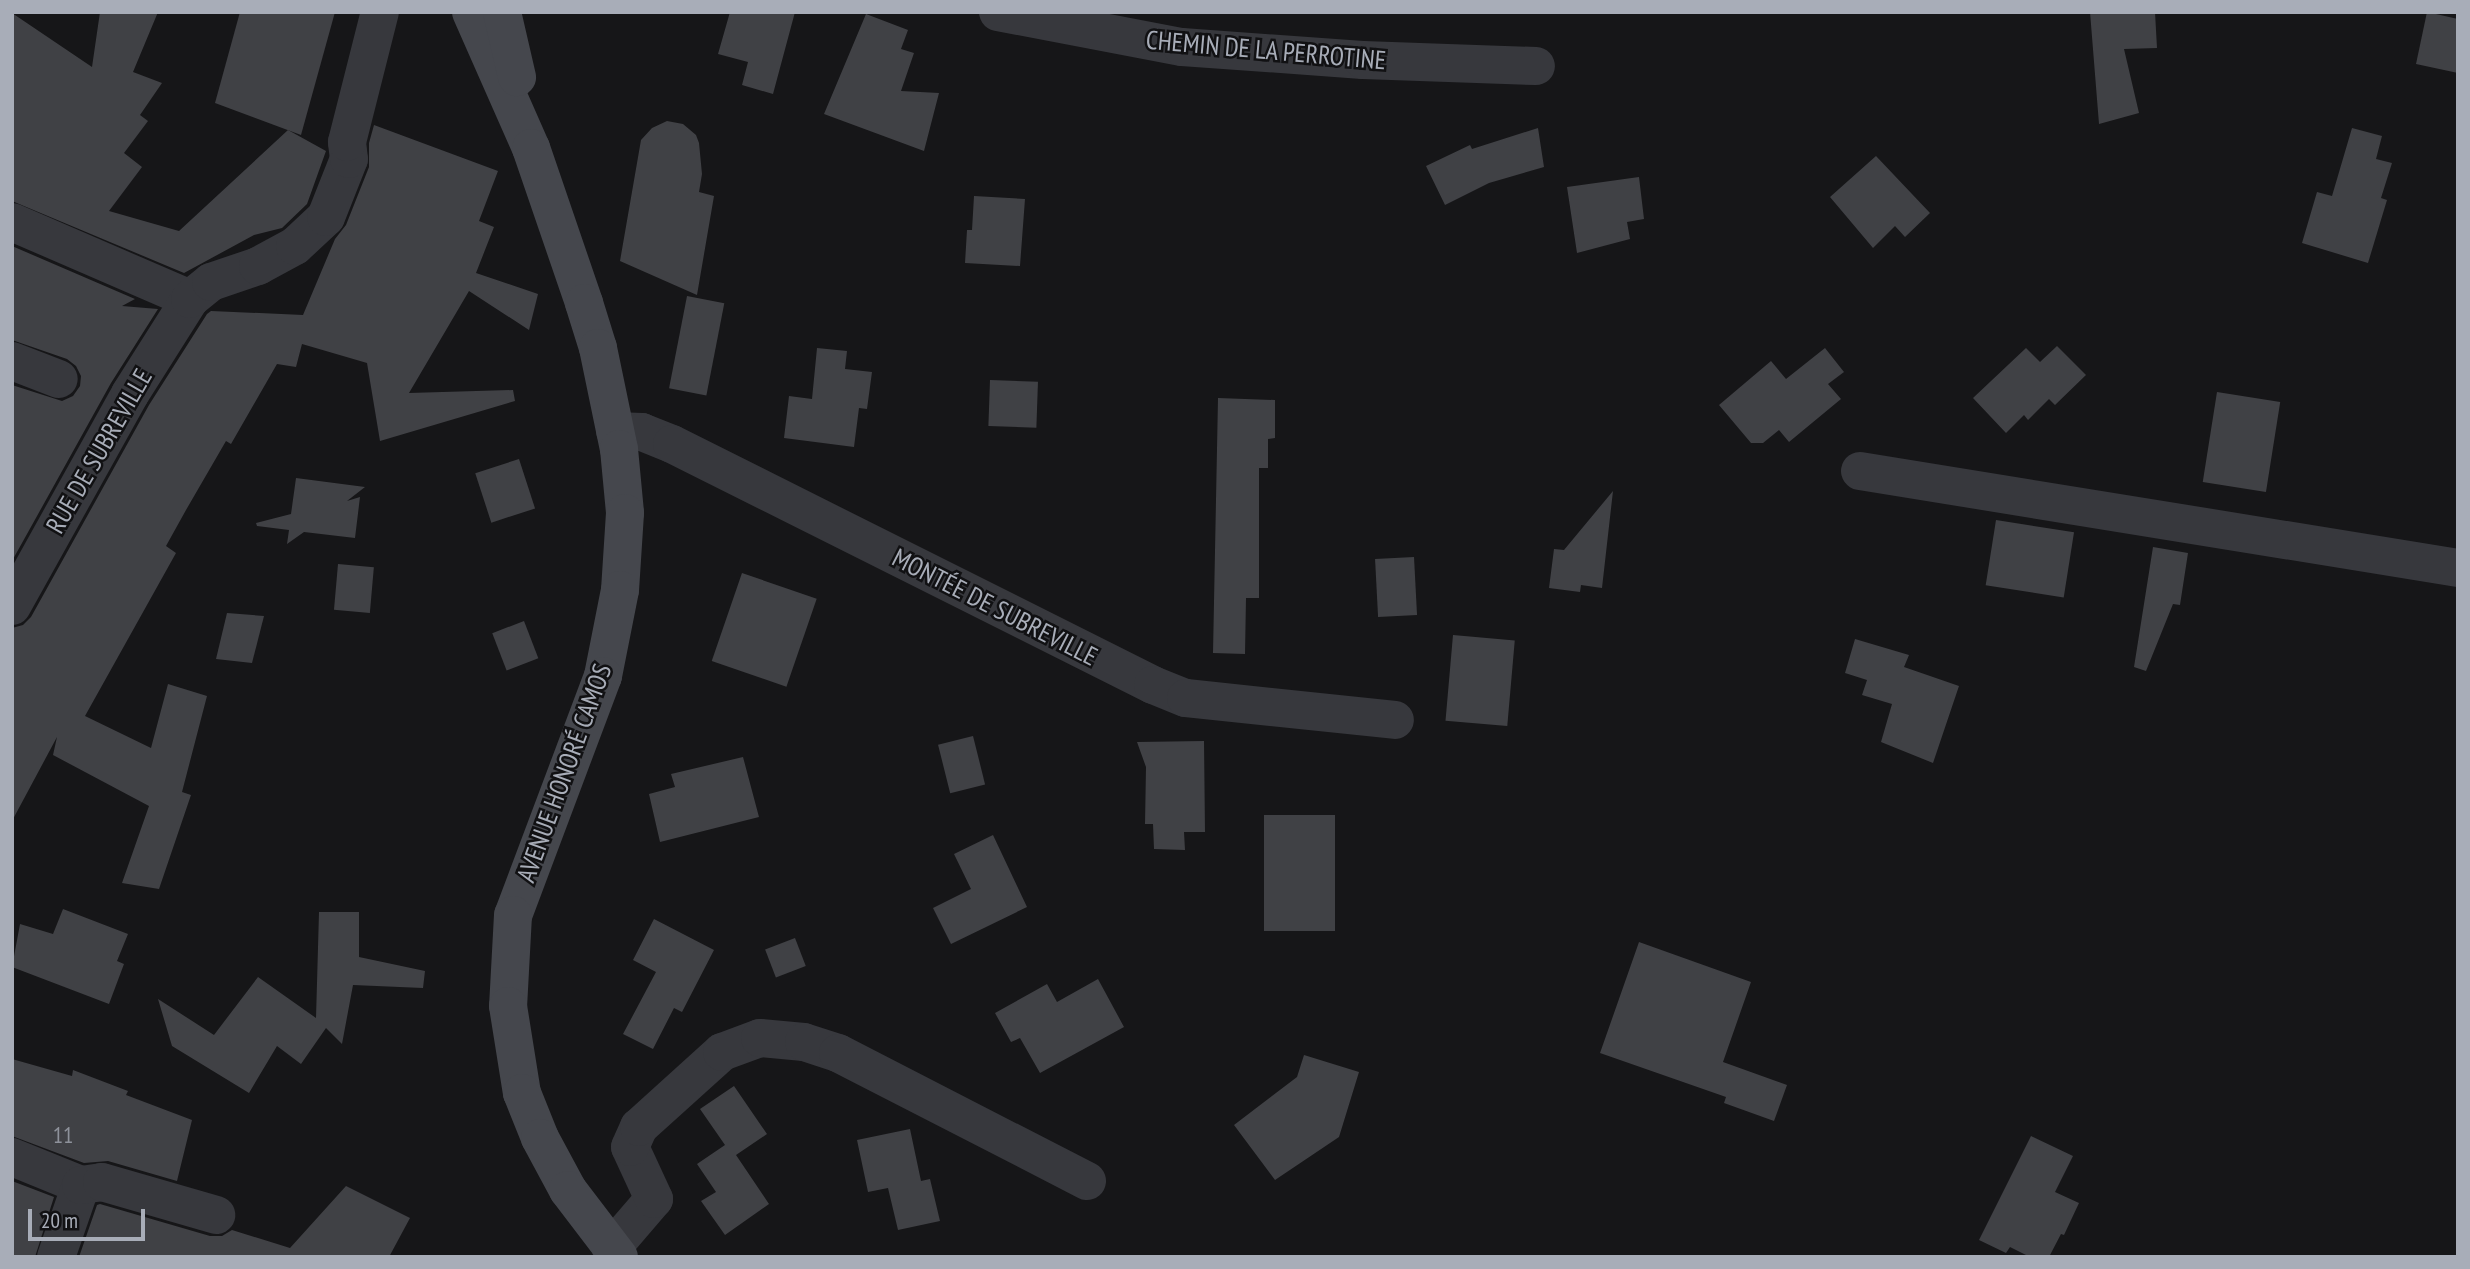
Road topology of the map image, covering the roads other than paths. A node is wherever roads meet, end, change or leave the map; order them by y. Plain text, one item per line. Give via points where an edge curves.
1 (380, 12) edge
2 (471, 12) edge
3 (502, 12) edge
4 (998, 12) edge
5 (1536, 66) dead end
6 (531, 148) junction
7 (12, 222) edge
8 (190, 299) junction
9 (12, 361) edge
10 (59, 379) dead end
11 (615, 431) junction
12 (1860, 471) dead end
13 (2458, 568) edge
14 (12, 606) edge
15 (1395, 720) dead end
16 (12, 1157) edge
17 (1087, 1181) dead end
18 (81, 1185) junction
19 (216, 1215) dead end
20 (615, 1253) edge
21 (56, 1257) edge

1 - 8 street via 347,142 349,159 326,217 295,246 258,266 211,282
2 - 6 street, AVENUE HONORÉ CAMOS
3 - 6 street, AVENUE HONORÉ CAMOS
4 - 5 street, CHEMIN DE LA PERROTINE via 1182,47
6 - 11 street, AVENUE HONORÉ CAMOS via 598,348
7 - 8 street
8 - 14 street, RUE DE SUBREVILLE via 130,394
9 - 10 street
11 - 15 street, MONTÉE DE SUBREVILLE via 642,432 672,444 1186,698
11 - 20 street, AVENUE HONORÉ CAMOS via 625,513 620,590 603,676 513,915 508,1006 522,1093 540,1138 568,1190
12 - 13 street
16 - 18 street
17 - 20 street via 838,1053 804,1042 760,1038 722,1052 639,1127 630,1147 654,1199
18 - 19 street via 102,1182
18 - 21 street

